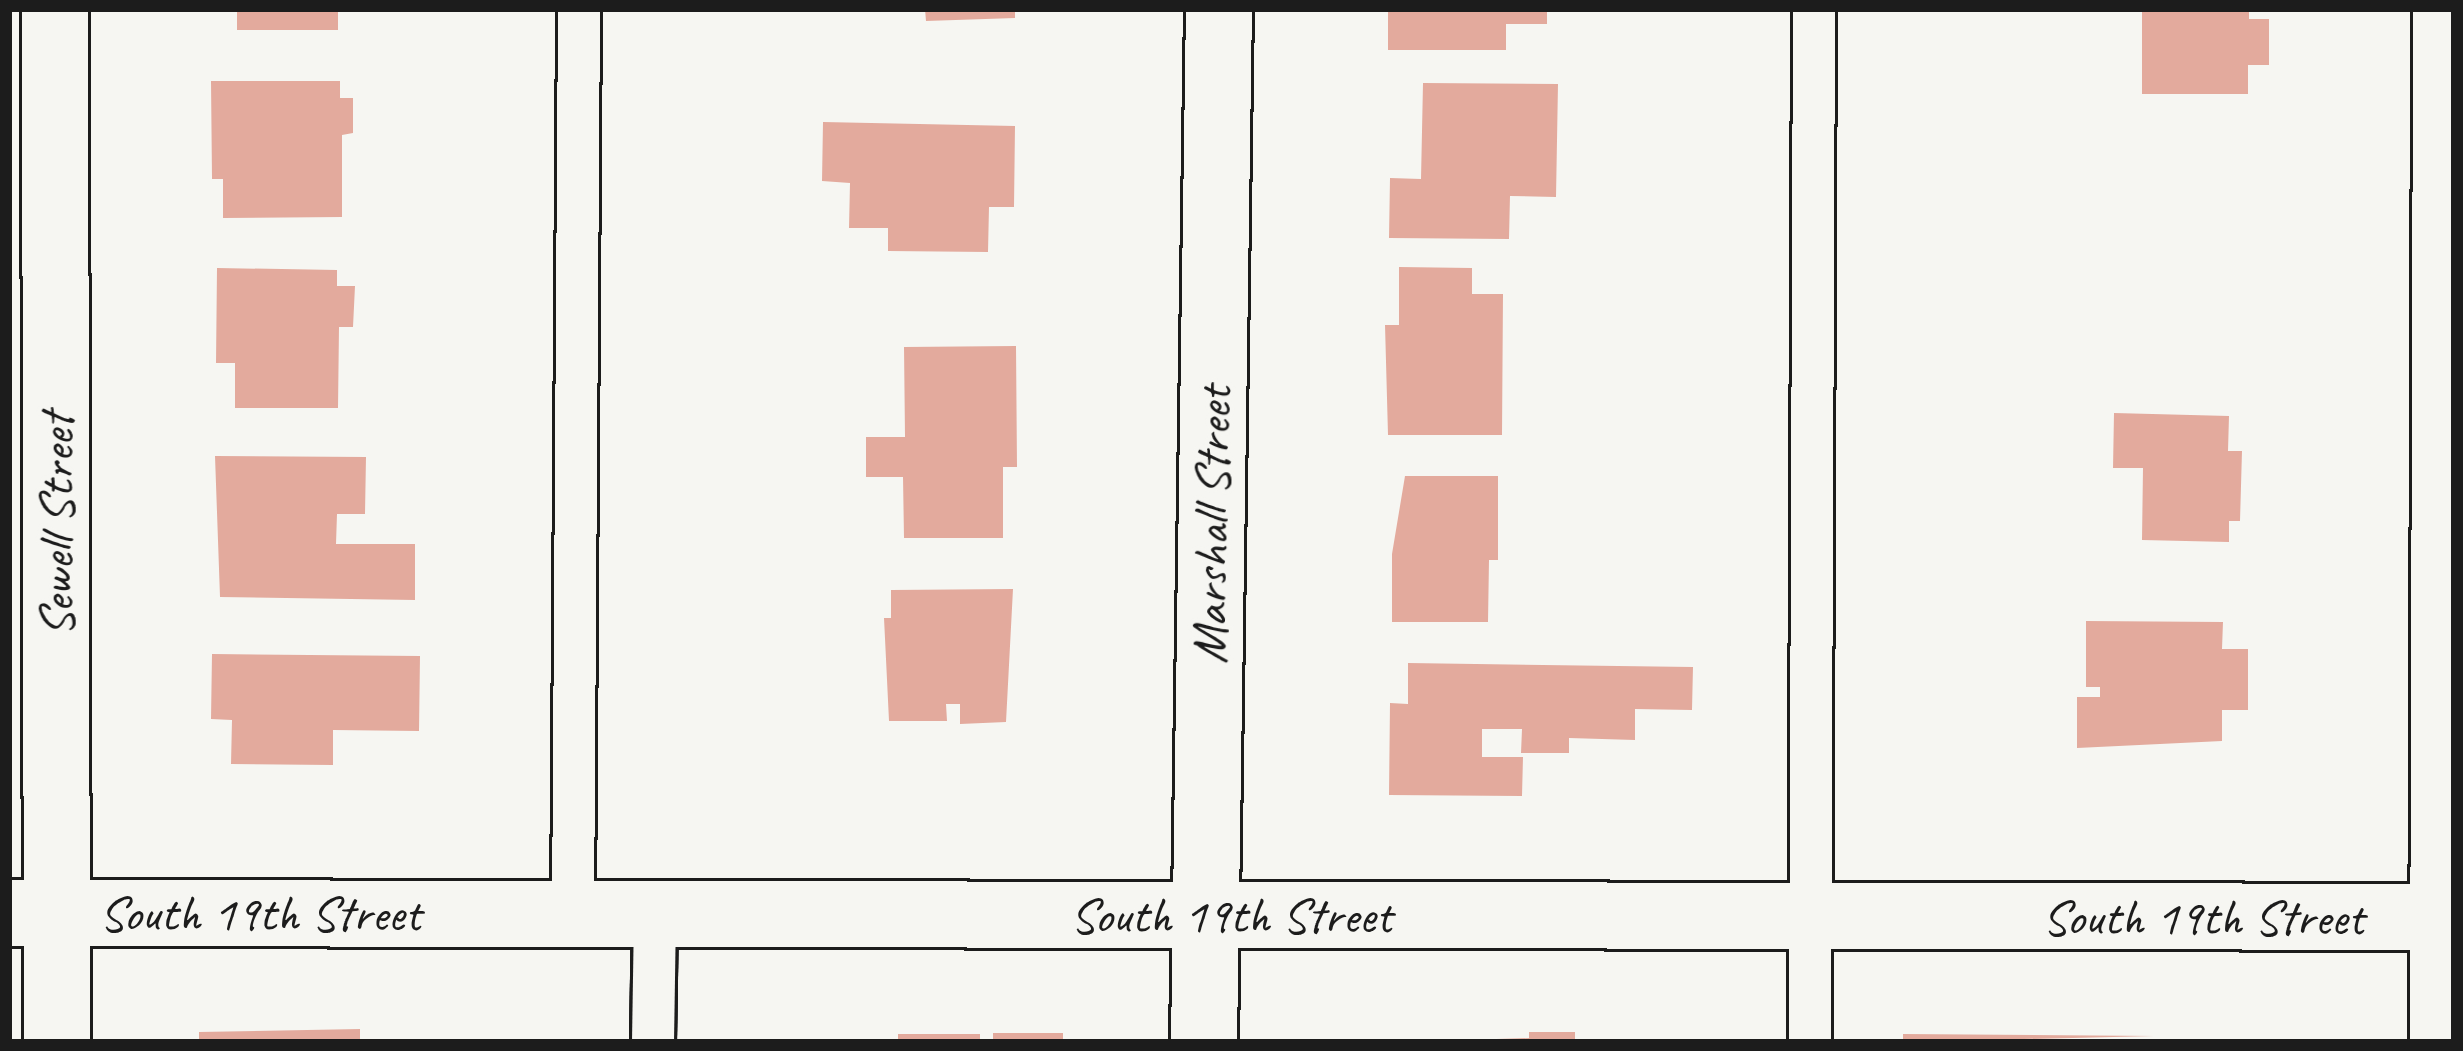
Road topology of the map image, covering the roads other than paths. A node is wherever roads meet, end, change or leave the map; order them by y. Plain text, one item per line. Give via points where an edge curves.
1 (55, 9) edge
2 (579, 9) edge
3 (1219, 9) edge
4 (1814, 9) edge
5 (2446, 9) edge
6 (2450, 394) edge
7 (33, 913) edge
8 (573, 914) junction
9 (655, 914) junction
10 (1205, 915) junction
11 (1811, 916) junction
12 (2449, 917) edge
13 (57, 1042) edge
14 (653, 1042) edge
15 (1204, 1042) edge
16 (1810, 1042) edge
17 (2443, 1042) edge

1 - 7 street, Sewell Street
2 - 8 lane
3 - 10 street, Marshall Street
4 - 11 lane
5 - 6 street
6 - 12 street
7 - 8 street, South 19th Street
7 - 13 street, Sewell Street
8 - 9 street, South 19th Street
9 - 10 street, South 19th Street
9 - 14 lane
10 - 11 street, South 19th Street
10 - 15 street, Marshall Street
11 - 12 street, South 19th Street
11 - 16 lane
12 - 17 street

